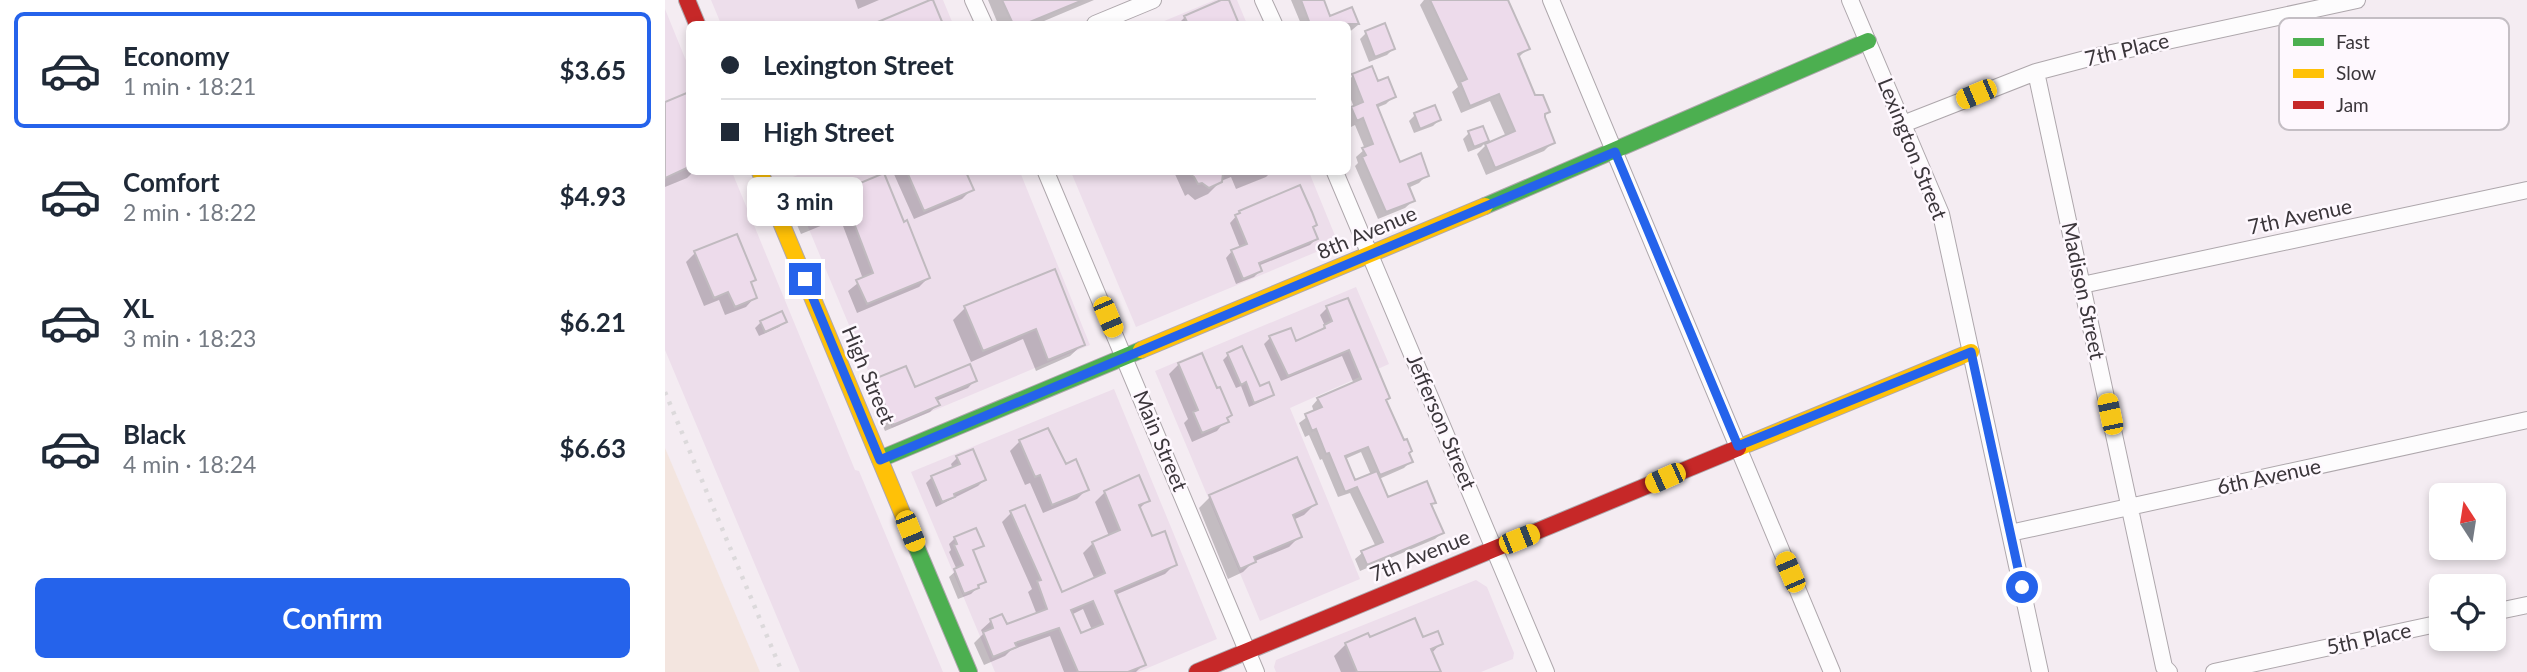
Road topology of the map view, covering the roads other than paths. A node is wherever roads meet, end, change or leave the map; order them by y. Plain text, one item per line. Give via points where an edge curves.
1 (687, 0) edge
2 (973, 0) edge
3 (1153, 0) edge
4 (1263, 0) edge
5 (1551, 0) edge
6 (1850, 0) edge
7 (2357, 0) edge
8 (2316, 4) edge
9 (696, 21) edge
10 (983, 21) edge
11 (1102, 21) edge
12 (1272, 21) edge
13 (1868, 41) junction
14 (2036, 72) junction
15 (1903, 124) junction
16 (1615, 152) junction
17 (761, 175) edge
18 (1047, 175) edge
19 (1336, 175) edge
20 (2527, 190) edge
21 (1371, 254) junction
22 (2082, 285) junction
23 (1971, 352) junction
24 (1125, 357) junction
25 (2527, 420) edge
26 (1738, 446) junction
27 (880, 460) junction
28 (2130, 508) junction
29 (2010, 533) junction
30 (1494, 548) junction
31 (2527, 605) edge
32 (2506, 609) edge
33 (2429, 626) edge
34 (1248, 651) junction
35 (2037, 671) edge
36 (969, 672) edge
37 (1197, 672) edge
38 (1257, 672) edge
39 (1546, 672) edge
40 (1832, 672) edge
41 (2169, 672) edge
42 (2214, 672) edge

1 - 9 street
2 - 10 street
3 - 11 street
4 - 12 street
5 - 16 street
6 - 13 street, Lexington Street
7 - 8 street, 7th Place
8 - 14 street, 7th Place
13 - 15 street, Lexington Street
13 - 16 street, 8th Avenue
14 - 15 street, 7th Place
14 - 22 street, Madison Street
15 - 23 street, Lexington Street via 1941,214
16 - 21 street, 8th Avenue
16 - 26 street
17 - 27 street, High Street
18 - 24 street, Main Street
19 - 21 street, Jefferson Street
20 - 22 street, 7th Avenue
21 - 24 street, 8th Avenue
21 - 30 street, Jefferson Street
22 - 28 street, Madison Street
23 - 26 street, 7th Avenue
23 - 29 street, Lexington Street
24 - 27 street, 8th Avenue
24 - 34 street, Main Street
25 - 28 street, 6th Avenue
26 - 30 street, 7th Avenue
26 - 40 street
27 - 36 street, High Street
28 - 29 street, 6th Avenue
28 - 41 street, Madison Street via 2164,667
29 - 35 street, Lexington Street
30 - 34 street, 7th Avenue
30 - 39 street, Jefferson Street
31 - 32 street
33 - 42 street, 5th Place
34 - 37 street, 7th Avenue
34 - 38 street, Main Street

